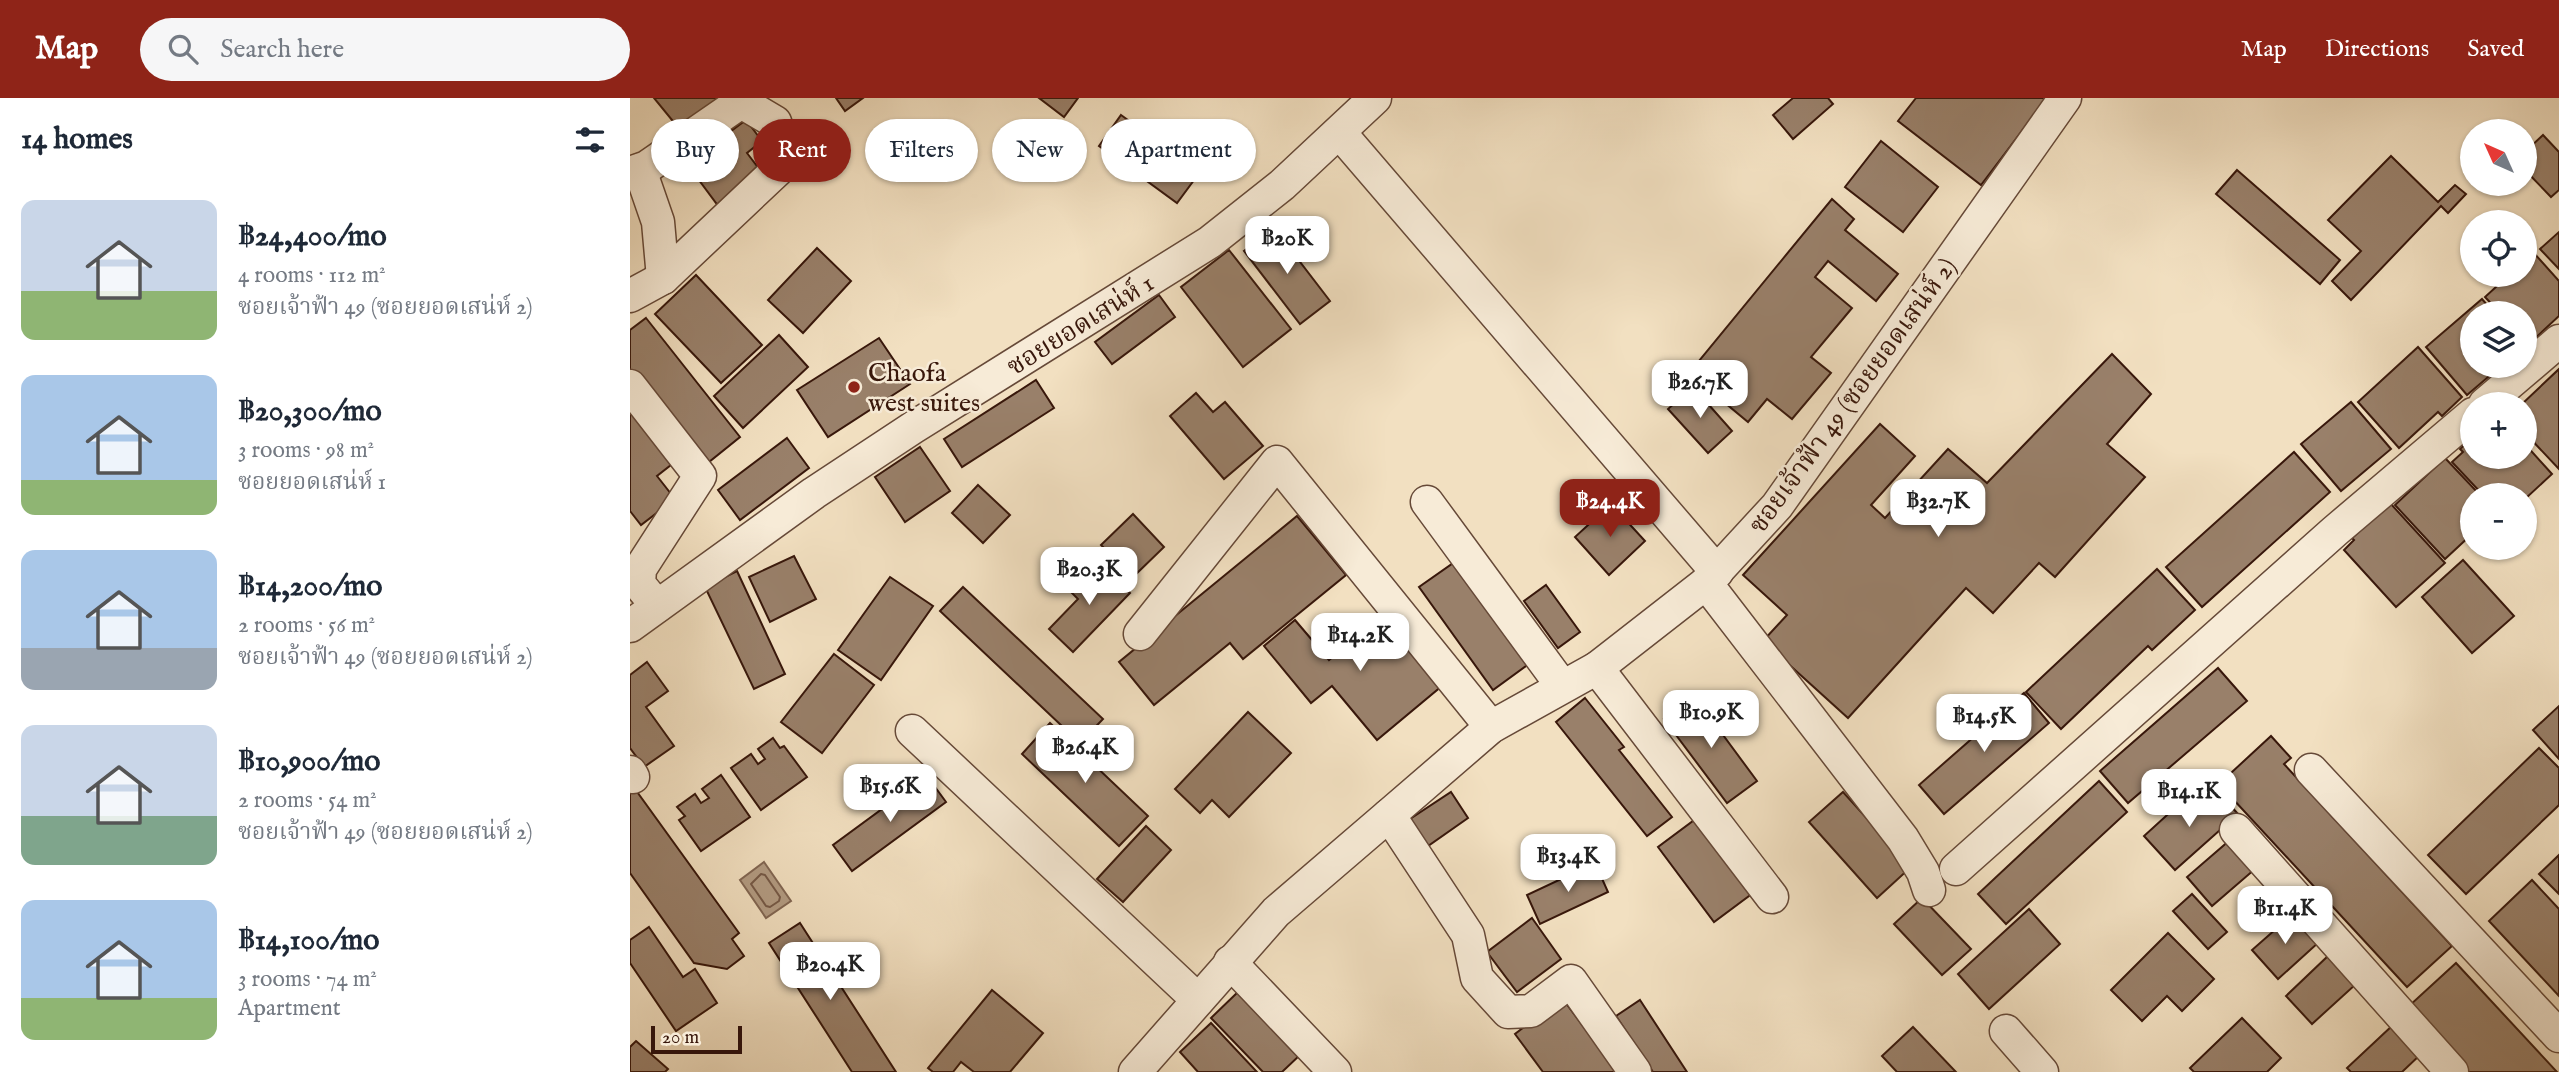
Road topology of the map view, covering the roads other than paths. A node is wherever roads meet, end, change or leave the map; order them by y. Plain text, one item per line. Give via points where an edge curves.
1 (1375, 98) edge
2 (2065, 98) edge
3 (1340, 133) junction
4 (635, 172) edge
5 (663, 278) junction
6 (630, 296) edge
7 (2559, 341) edge
8 (630, 386) edge
9 (2499, 392) edge
10 (2460, 425) edge
11 (1427, 502) dead end
12 (1711, 578) junction
13 (657, 606) junction
14 (630, 625) edge
15 (1140, 634) dead end
16 (1597, 668) junction
17 (1562, 686) junction
18 (1491, 727) junction
19 (912, 731) dead end
20 (2311, 770) dead end
21 (1389, 815) junction
22 (2236, 830) dead end
23 (1956, 869) dead end
24 (1929, 890) dead end
25 (1772, 897) dead end
26 (1230, 962) junction
27 (1198, 1000) junction
28 (2006, 1031) dead end
29 (2559, 1036) edge
30 (1135, 1072) edge
31 (1335, 1072) edge
32 (1635, 1072) edge
33 (2042, 1072) edge
34 (2452, 1072) edge

1 - 3 street, ซอยยอดเสน่ห์ 1
2 - 12 street, ซอยเจ้าฟ้า 49 (ซอยยอดเสน่ห์ 2) via 1777,506
3 - 12 street
3 - 13 street, ซอยยอดเสน่ห์ 1 via 1210,242 903,434
4 - 5 street via 659,222
4 - 5 street via 741,102 775,122 788,160
5 - 6 street
7 - 9 street
8 - 13 street via 700,476 640,569 639,584
10 - 23 street
11 - 17 street
12 - 16 street, ซอยเจ้าฟ้า 49 (ซอยยอดเสน่ห์ 2)
12 - 24 street via 1903,839
13 - 14 street, ซอยยอดเสน่ห์ 1
15 - 18 street via 1277,462
16 - 17 street, ซอยเจ้าฟ้า 49 (ซอยยอดเสน่ห์ 2)
16 - 25 street
17 - 18 street, ซอยเจ้าฟ้า 49 (ซอยยอดเสน่ห์ 2)
18 - 21 street, ซอยเจ้าฟ้า 49 (ซอยยอดเสน่ห์ 2)
19 - 27 street
20 - 29 street
21 - 26 street, ซอยเจ้าฟ้า 49 (ซอยยอดเสน่ห์ 2) via 1276,912
21 - 32 street via 1468,935 1478,978 1508,1012 1531,1011 1571,981
22 - 34 street
26 - 27 street, ซอยเจ้าฟ้า 49 (ซอยยอดเสน่ห์ 2)
26 - 31 street
27 - 30 street, ซอยเจ้าฟ้า 49 (ซอยยอดเสน่ห์ 2)
28 - 33 street

